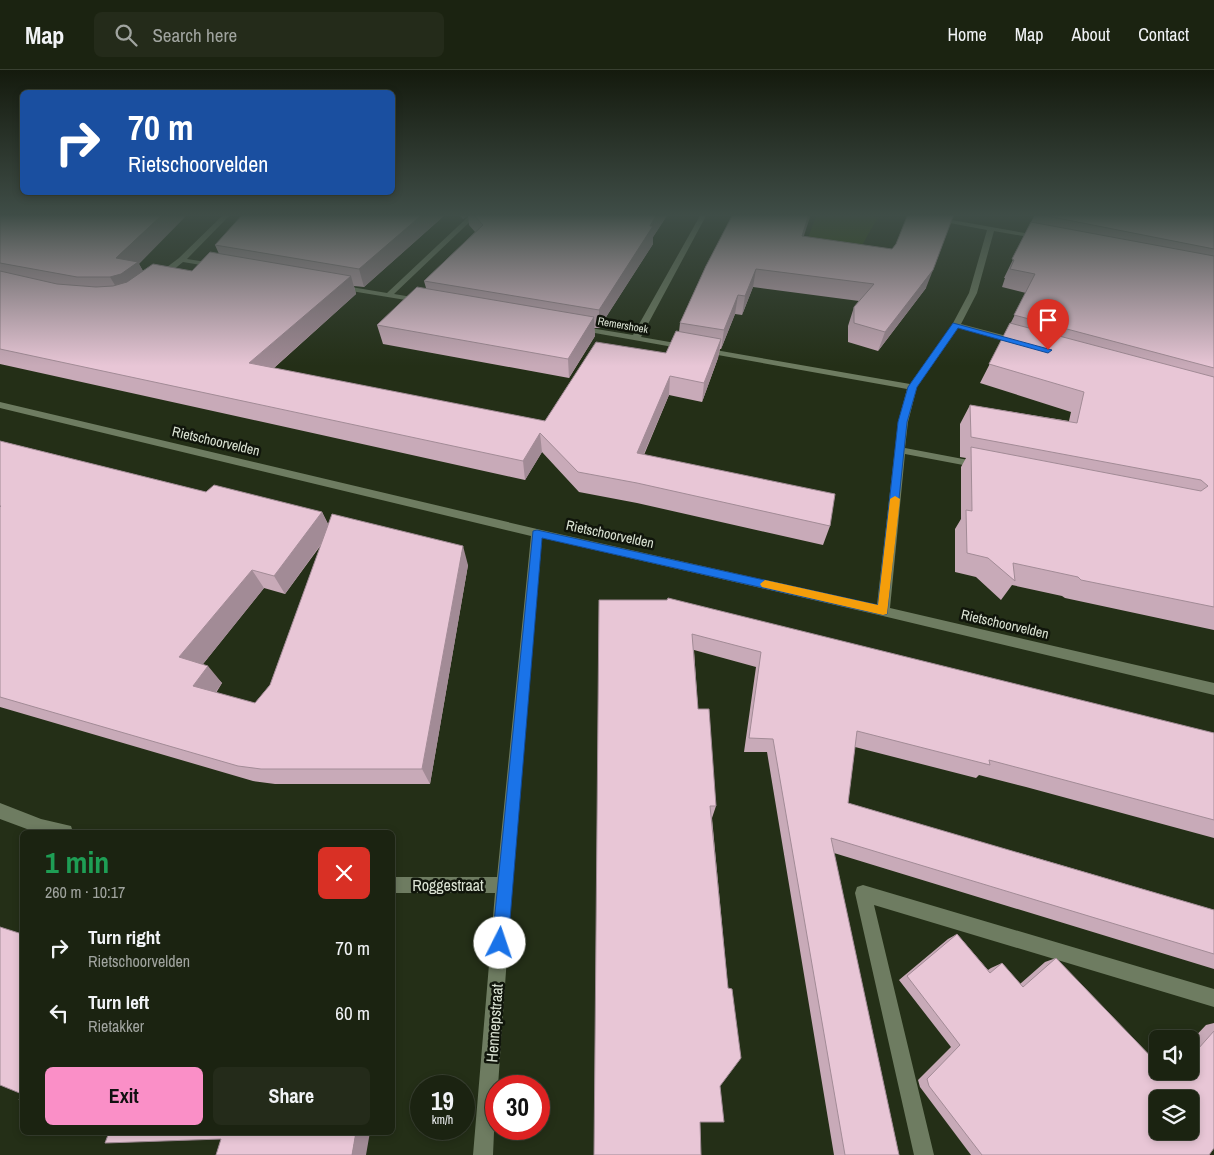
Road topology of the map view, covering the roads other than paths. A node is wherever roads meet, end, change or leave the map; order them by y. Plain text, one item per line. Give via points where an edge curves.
1 (176, 265) edge
2 (211, 265) edge
3 (422, 265) edge
4 (676, 265) edge
5 (981, 265) edge
6 (226, 267) edge
7 (150, 285) edge
8 (331, 285) edge
9 (389, 295) junction
10 (429, 302) edge
11 (956, 325) junction
12 (566, 326) edge
13 (635, 338) junction
14 (1032, 346) edge
15 (912, 387) junction
16 (0, 405) edge
17 (900, 450) junction
18 (988, 467) edge
19 (537, 533) junction
20 (883, 611) junction
21 (1214, 689) edge
22 (0, 811) edge
23 (55, 830) edge
24 (395, 885) edge
25 (504, 885) junction
26 (1214, 998) edge
27 (483, 1155) edge
28 (924, 1155) edge

1 - 7 street
2 - 6 street
3 - 9 street
4 - 13 street
5 - 11 street via 973,293
8 - 9 street
9 - 10 street
11 - 14 street
11 - 15 street
12 - 13 street, Remershoek
13 - 15 street, Remershoek
15 - 17 street
16 - 19 street, Rietschoorvelden
17 - 18 street
17 - 20 street
19 - 20 street, Rietschoorvelden
19 - 25 street, Hennepstraat
20 - 21 street, Rietschoorvelden
22 - 23 street
24 - 25 street, Roggestraat
25 - 27 street, Hennepstraat
26 - 28 street via 863,893

